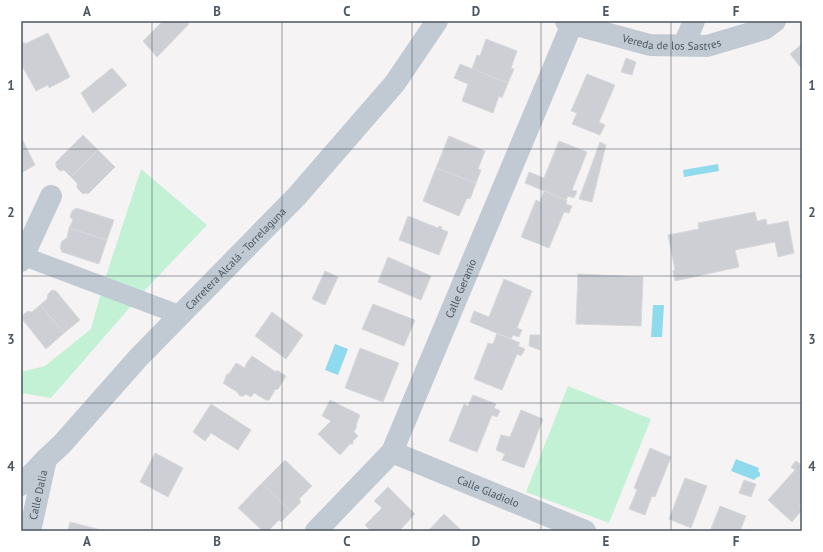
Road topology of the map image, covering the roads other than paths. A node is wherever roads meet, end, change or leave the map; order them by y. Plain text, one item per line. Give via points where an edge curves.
1 (437, 21) edge
2 (694, 21) edge
3 (775, 21) edge
4 (569, 22) edge
5 (684, 45) junction
6 (51, 196) dead end
7 (22, 258) edge
8 (180, 315) junction
9 (392, 452) junction
10 (46, 459) junction
11 (21, 485) edge
12 (30, 531) edge
13 (316, 531) edge
14 (585, 531) edge

1 - 8 street, Carretera Alcalá - Torrelaguna via 395,83 298,196
2 - 5 street
3 - 5 street, Vereda de los Sastres via 764,29 707,46
4 - 5 street, Vereda de los Sastres via 650,45
4 - 9 street, Calle Geranio
6 - 7 street
7 - 8 street
8 - 10 street, Carretera Alcalá - Torrelaguna
9 - 13 street, Calle Geranio
9 - 14 street, Calle Gladiolo
10 - 11 street, Carretera Alcalá - Torrelaguna
10 - 12 street, Calle Dalia

